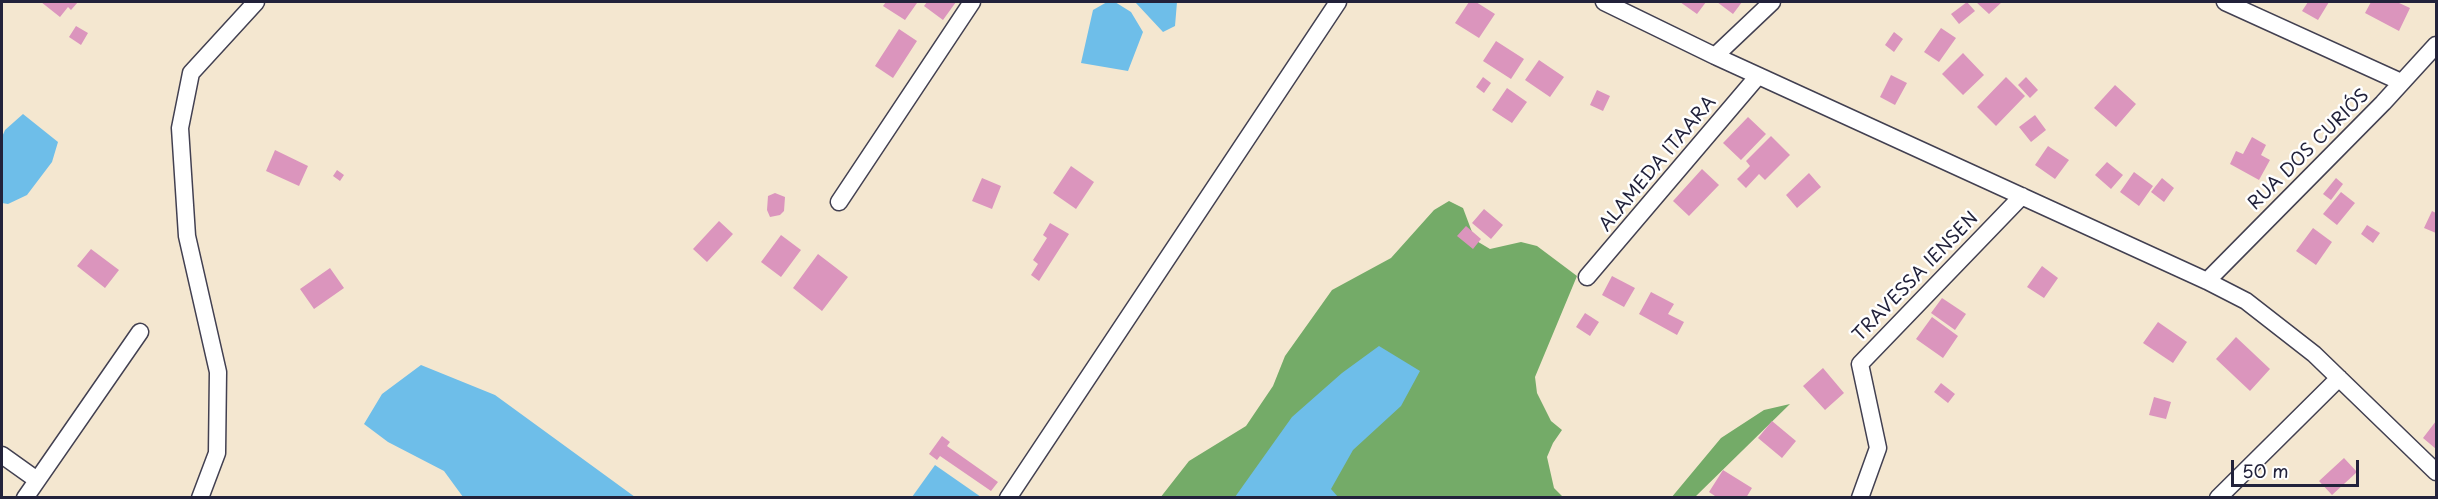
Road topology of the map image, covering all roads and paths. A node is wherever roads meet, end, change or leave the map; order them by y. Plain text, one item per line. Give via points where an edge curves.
1 (256, 2) edge
2 (972, 2) edge
3 (1338, 2) edge
4 (1604, 2) edge
5 (1772, 2) edge
6 (2225, 2) edge
7 (2436, 45) edge
8 (1715, 56) junction
9 (1758, 76) junction
10 (2401, 82) junction
11 (2022, 196) junction
12 (839, 202) dead end
13 (1587, 277) dead end
14 (2207, 281) junction
15 (140, 332) dead end
16 (2339, 378) junction
17 (2, 455) edge
18 (2436, 472) edge
19 (37, 480) junction
20 (25, 498) edge
21 (200, 498) edge
22 (1008, 498) edge
23 (1860, 498) edge
24 (2218, 498) edge

1 - 21 street via 191,74 180,128 187,236 218,372 217,453
2 - 12 street
3 - 22 street
4 - 8 street
5 - 8 street
6 - 10 street
7 - 10 street, RUA DOS CURIÓS
8 - 9 street
9 - 11 street
9 - 13 street, ALAMEDA ITAARA
10 - 14 street, RUA DOS CURIÓS
11 - 14 street
11 - 23 street, TRAVESSA IENSEN via 1860,364 1878,448
14 - 16 street via 2246,301
15 - 19 street
16 - 18 street
16 - 24 street
17 - 19 street
19 - 20 street

